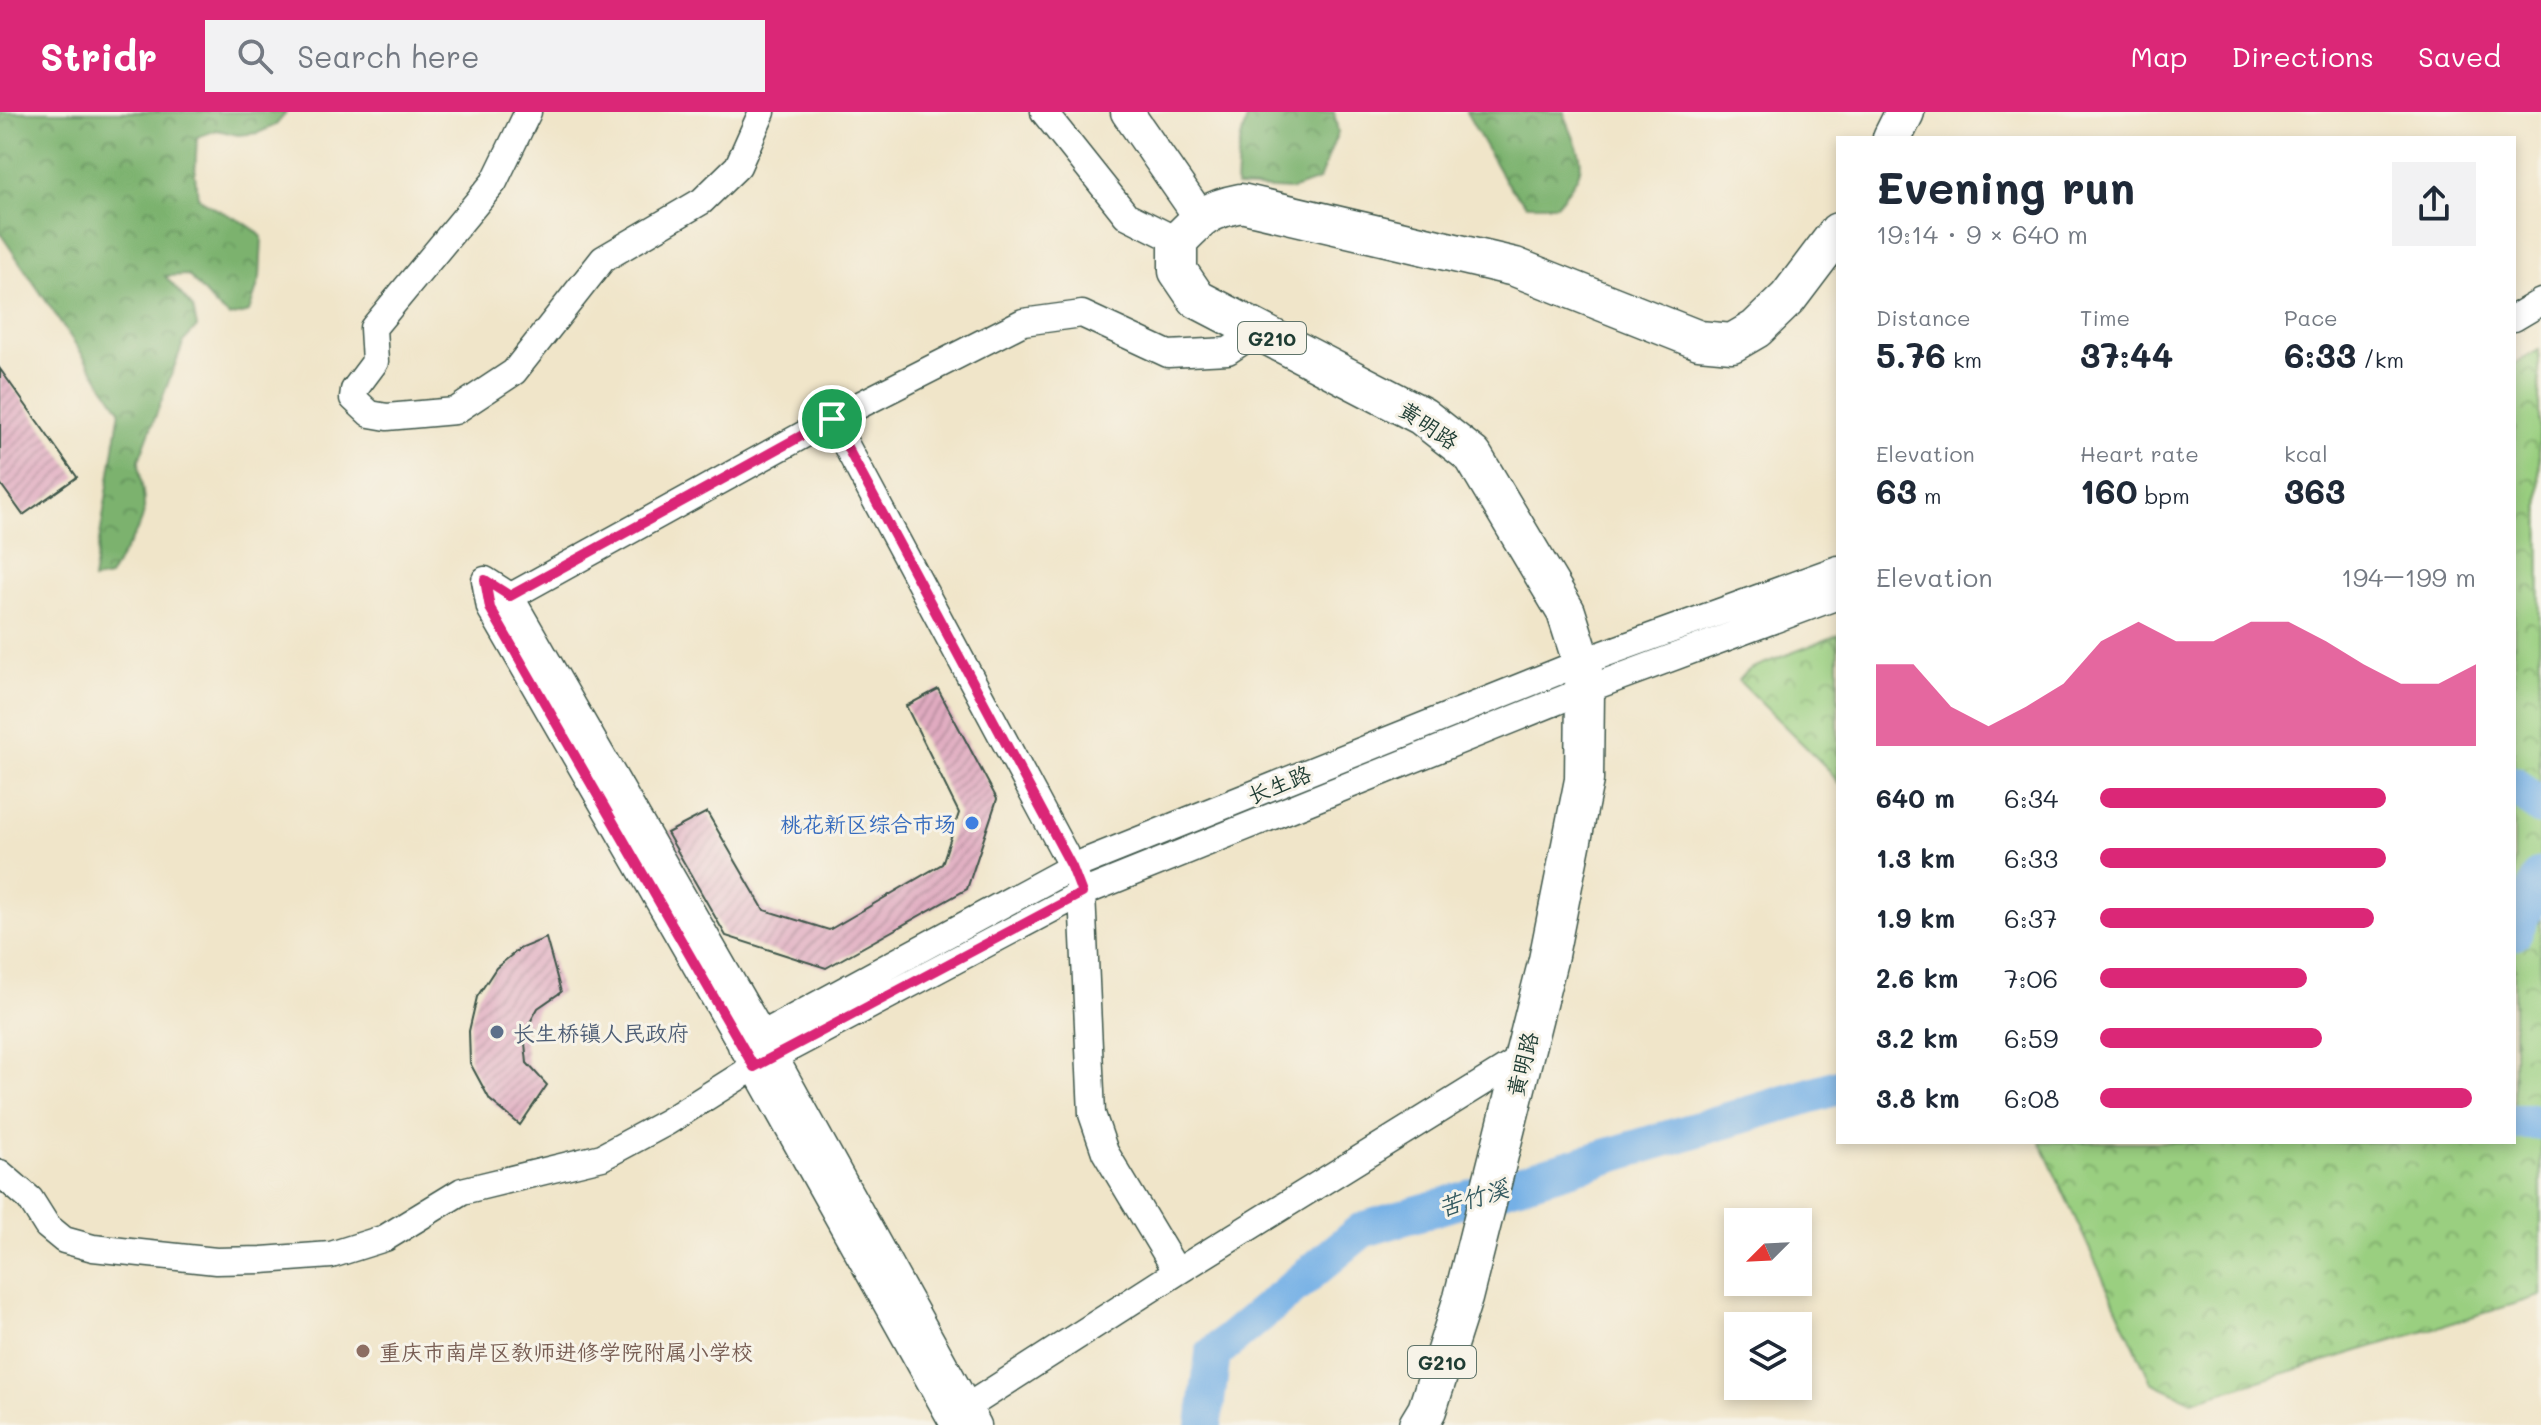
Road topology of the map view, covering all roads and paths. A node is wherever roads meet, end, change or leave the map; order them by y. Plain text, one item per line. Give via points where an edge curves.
1 (528, 112) edge
2 (762, 112) edge
3 (1044, 112) edge
4 (1127, 112) edge
5 (1151, 112) edge
6 (1905, 112) edge
7 (1893, 136) edge
8 (1198, 222) junction
9 (1836, 235) edge
10 (2541, 302) edge
11 (2516, 317) edge
12 (2541, 323) edge
13 (1258, 331) junction
14 (2516, 337) edge
15 (832, 419) junction
16 (1836, 570) edge
17 (1836, 597) edge
18 (1583, 676) junction
19 (1072, 867) junction
20 (1082, 893) junction
21 (758, 1051) junction
22 (1521, 1068) junction
23 (0, 1173) edge
24 (1177, 1272) junction
25 (958, 1420) edge
26 (1418, 1425) edge

1 - 2 street via 494,182 373,328 375,362 353,398 370,414 455,411 514,372 603,259 702,201 738,166
3 - 8 street via 1126,215
4 - 8 main road
5 - 8 main road
6 - 7 highway
8 - 9 highway via 1241,203 1515,267 1699,340 1732,343 1756,329 1788,298
8 - 13 highway, 黄明路 / G210 via 1178,271 1197,299
10 - 11 street
12 - 14 street
13 - 15 street via 1228,351 1168,354 1082,314 1023,322
13 - 18 highway, 黄明路 / G210 via 1422,416 1473,456 1566,612
15 - 19 street
15 - 21 street via 500,602
16 - 18 street, 长生路
17 - 18 street, 长生路
18 - 19 street, 长生路
18 - 20 street, 长生路
18 - 22 highway, 黄明路 / G210 via 1584,780
19 - 20 street
19 - 21 street, 长生路
20 - 21 street, 长生路
20 - 24 street via 1092,1114 1105,1152
21 - 23 street via 667,1122 602,1157 462,1191 385,1238 331,1255 216,1261 93,1248 64,1240
21 - 25 street
22 - 24 street
22 - 26 highway, 黄明路 / G210 via 1463,1298
24 - 25 street

